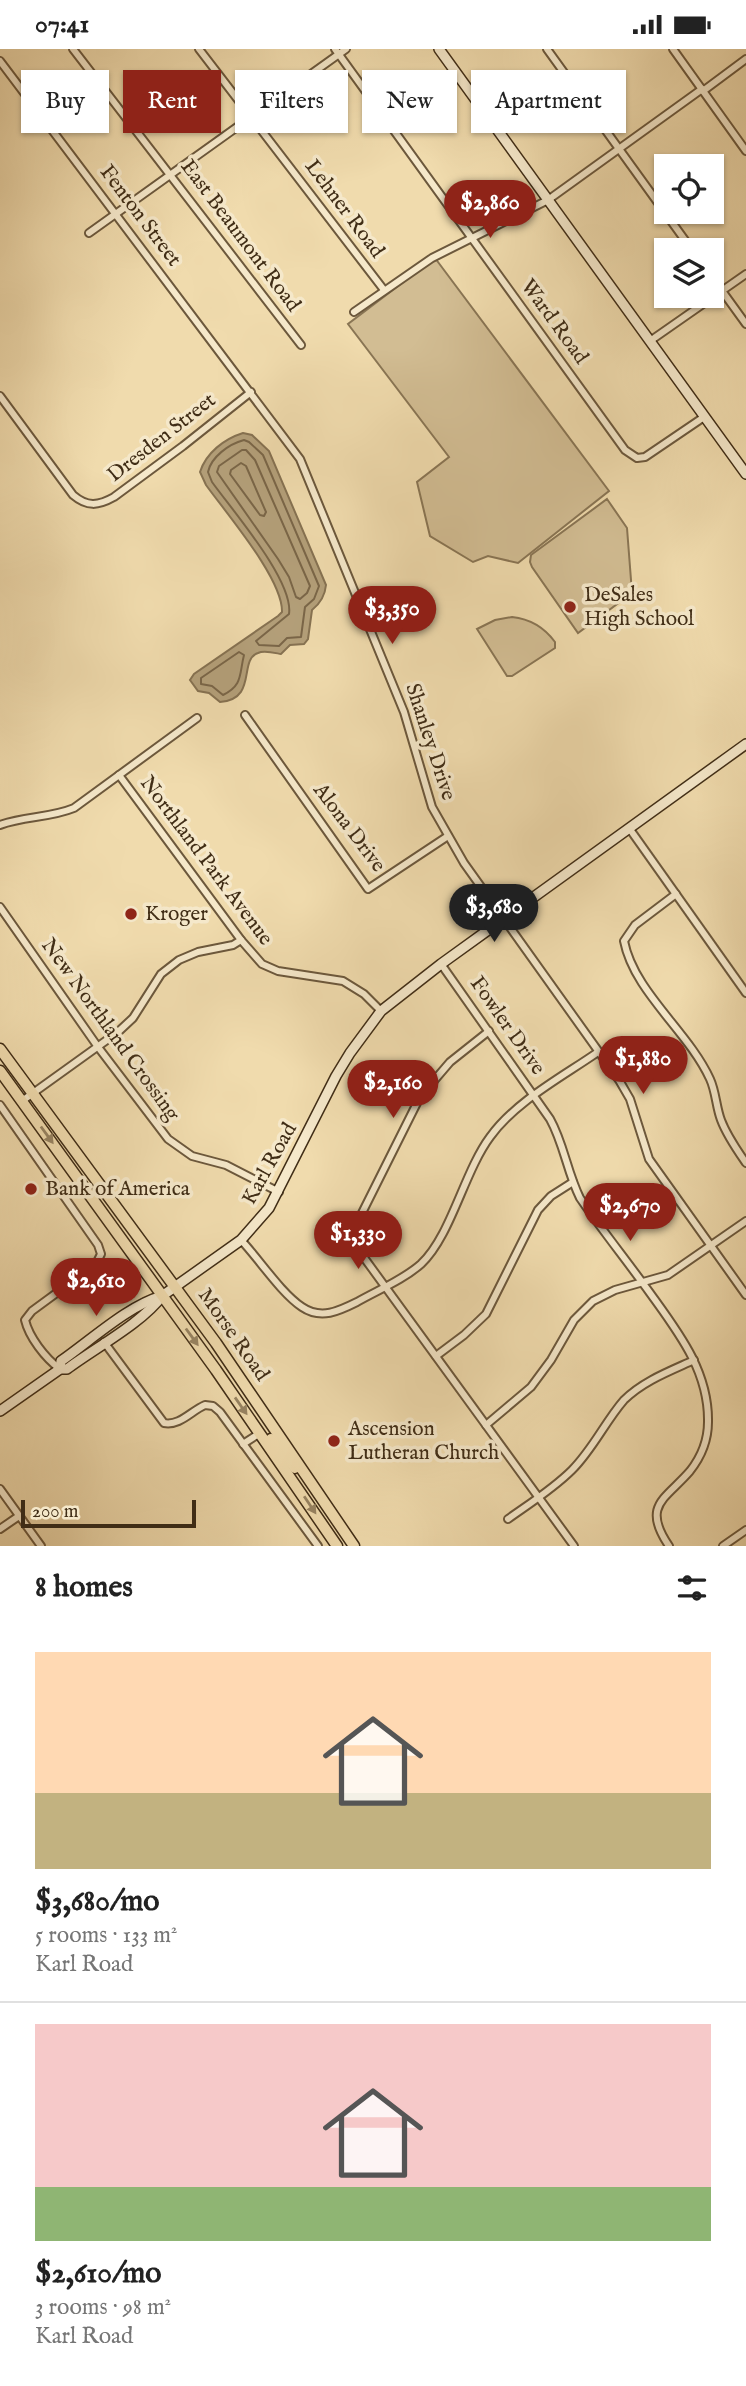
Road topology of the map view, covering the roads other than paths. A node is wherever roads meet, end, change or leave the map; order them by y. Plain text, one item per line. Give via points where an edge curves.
1 (74, 49) edge
2 (199, 49) edge
3 (346, 49) edge
4 (439, 49) edge
5 (547, 49) edge
6 (673, 49) edge
7 (337, 51) edge
8 (746, 59) edge
9 (0, 61) edge
10 (312, 70) edge
11 (703, 90) junction
12 (235, 96) edge
13 (235, 128) edge
14 (263, 133) edge
15 (619, 149) junction
16 (746, 151) edge
17 (170, 174) junction
18 (548, 200) junction
19 (116, 213) junction
20 (89, 233) dead end
21 (683, 238) edge
22 (472, 239) junction
23 (746, 274) edge
24 (384, 290) junction
25 (724, 290) edge
26 (724, 294) edge
27 (698, 308) edge
28 (354, 312) dead end
29 (746, 324) edge
30 (650, 341) junction
31 (301, 345) dead end
32 (251, 392) junction
33 (0, 396) edge
34 (704, 417) junction
35 (746, 474) edge
36 (245, 715) dead end
37 (197, 718) dead end
38 (746, 744) edge
39 (119, 775) junction
40 (0, 825) edge
41 (629, 828) junction
42 (448, 836) junction
43 (676, 894) junction
44 (0, 907) edge
45 (503, 919) junction
46 (241, 940) junction
47 (441, 964) junction
48 (746, 993) edge
49 (381, 1011) junction
50 (489, 1031) junction
51 (97, 1047) junction
52 (0, 1049) edge
53 (598, 1052) junction
54 (0, 1070) edge
55 (33, 1094) junction
56 (535, 1096) junction
57 (22, 1101) junction
58 (0, 1105) edge
59 (746, 1163) edge
60 (573, 1182) junction
61 (279, 1192) junction
62 (746, 1221) edge
63 (241, 1240) junction
64 (710, 1246) junction
65 (643, 1283) junction
66 (176, 1286) junction
67 (386, 1286) junction
68 (746, 1295) edge
69 (162, 1296) junction
70 (104, 1342) junction
71 (436, 1356) junction
72 (694, 1360) junction
73 (60, 1369) junction
74 (0, 1411) edge
75 (486, 1425) junction
76 (260, 1433) junction
77 (243, 1444) junction
78 (305, 1474) junction
79 (0, 1489) edge
80 (539, 1497) junction
81 (19, 1515) junction
82 (508, 1519) dead end
83 (0, 1529) edge
84 (746, 1530) edge
85 (41, 1546) edge
86 (318, 1546) edge
87 (337, 1546) edge
88 (354, 1546) edge
89 (574, 1546) edge
90 (669, 1546) edge
91 (723, 1546) edge

1 - 17 street, East Beaumont Road
2 - 12 street, Lehner Road
3 - 7 street
4 - 18 main road
5 - 15 street
6 - 11 street
7 - 10 street
7 - 22 street, Ward Road
8 - 11 street
9 - 19 street, Fenton Street
11 - 15 street
11 - 16 street
13 - 17 street
14 - 24 street, Lehner Road
15 - 18 street
15 - 21 street
17 - 19 street
17 - 31 street, East Beaumont Road
18 - 22 street
18 - 30 main road
19 - 20 street
19 - 32 street, Fenton Street
22 - 24 street via 432,258
22 - 34 street, Ward Road via 631,455 645,457
23 - 25 street
24 - 28 street
26 - 29 street
27 - 30 street
30 - 34 main road
32 - 33 street, Dresden Street via 114,497 91,505 73,495
32 - 42 street, Shanley Drive via 308,474 404,712 432,807
34 - 35 main road
36 - 42 street, Alona Drive via 368,890
37 - 39 street
38 - 41 main road, Karl Road
39 - 40 street via 58,815
39 - 46 street, Northland Park Avenue
41 - 43 street
41 - 45 main road, Karl Road
42 - 45 street, Shanley Drive
43 - 48 street
43 - 59 street via 635,925 624,941 628,957 699,1059 725,1131
44 - 51 street, New Northland Crossing
45 - 47 main road, Karl Road
45 - 53 street, Shanley Drive
46 - 49 street, Northland Park Avenue via 262,964 278,971 344,981
46 - 51 street via 179,960 150,988 133,1019
47 - 49 main road, Karl Road
47 - 50 street, Fowler Drive
49 - 61 main road, Karl Road via 336,1076
50 - 56 street, Fowler Drive
50 - 67 street via 450,1062 416,1104 357,1225 357,1242 365,1259
51 - 55 street
51 - 61 street, New Northland Crossing via 179,1149 240,1171
52 - 55 main road, Morse Road
53 - 56 street
53 - 64 street, Shanley Drive via 630,1100 649,1160
54 - 57 main road, Morse Road
55 - 57 street
55 - 66 main road, Morse Road
56 - 60 street, Fowler Drive via 559,1139
56 - 67 street via 503,1121 482,1149 433,1249 419,1265
57 -> 69 main road, Morse Road
58 - 73 street via 101,1254 96,1264 25,1319 36,1342
60 - 65 street, Fowler Drive
60 - 71 street via 538,1210 486,1314
61 - 63 main road, Karl Road
62 - 64 street
63 - 66 main road, Karl Road
63 - 67 street via 287,1293 311,1312 343,1310
64 - 65 street via 668,1275
64 - 68 street, Shanley Drive
65 - 72 street, Fowler Drive
65 - 75 street via 615,1290 587,1306 531,1387
66 - 69 main road, Karl Road
66 - 78 main road, Morse Road
67 - 71 street
69 - 70 main road, Karl Road
69 - 73 main road, Karl Road via 147,1300 121,1318 61,1361
69 -> 76 main road, Morse Road
70 - 73 main road, Karl Road via 67,1369
70 - 77 street via 164,1423 177,1422 205,1405 214,1406
71 - 75 street
72 - 80 street via 634,1391 576,1465
72 - 90 street, Fowler Drive via 708,1407 708,1434 691,1470 668,1490 660,1504 658,1524
73 - 74 main road, Karl Road
75 - 80 street
76 - 77 street
76 - 78 main road via 268,1434
76 -> 87 main road, Morse Road
77 - 86 street
78 - 88 main road, Morse Road
79 - 81 street
80 - 82 street
80 - 89 street
81 - 83 street
81 - 85 street
84 - 91 street

